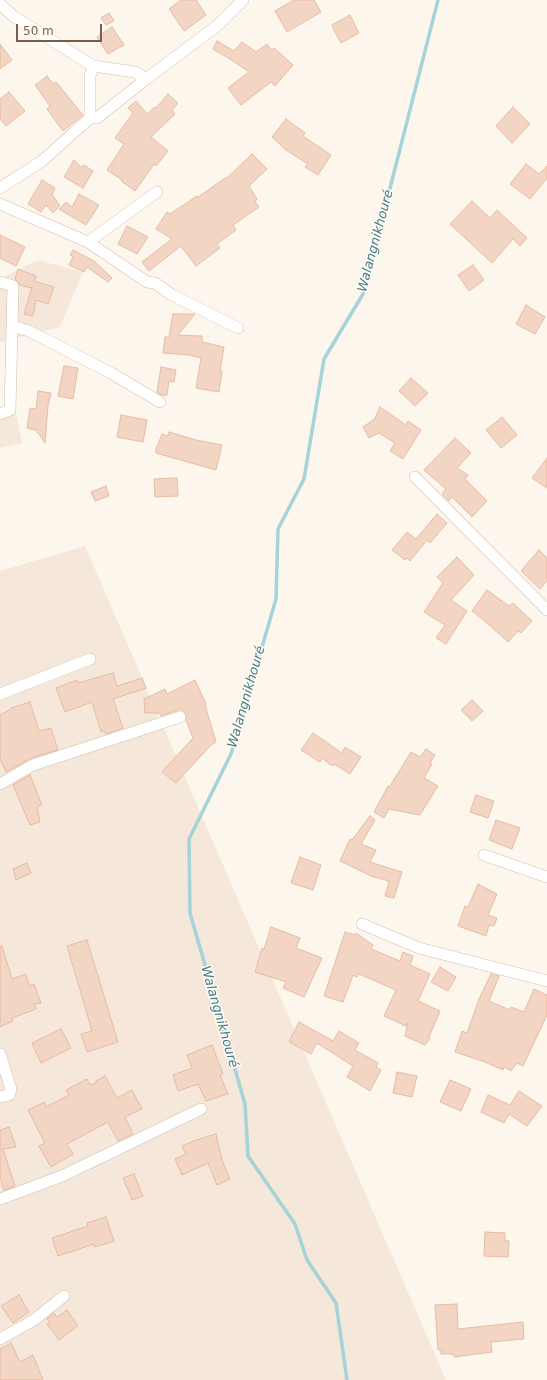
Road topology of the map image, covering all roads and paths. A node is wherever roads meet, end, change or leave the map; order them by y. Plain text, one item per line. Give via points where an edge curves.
1 (243, 0) edge
2 (0, 4) edge
3 (93, 66) junction
4 (146, 79) junction
5 (90, 118) junction
6 (0, 188) edge
7 (157, 192) dead end
8 (0, 204) edge
9 (88, 242) junction
10 (0, 282) edge
11 (12, 326) junction
12 (238, 328) dead end
13 (160, 402) dead end
14 (0, 414) edge
15 (415, 477) dead end
16 (547, 610) edge
17 (90, 658) dead end
18 (0, 694) edge
19 (180, 717) dead end
20 (0, 784) edge
21 (484, 855) dead end
22 (547, 877) edge
23 (362, 924) dead end
24 (547, 981) edge
25 (0, 1054) edge
26 (0, 1097) edge
27 (201, 1109) dead end
28 (0, 1199) edge
29 (64, 1296) dead end
30 (0, 1339) edge

1 - 4 street via 218,25
2 - 3 street via 13,16
3 - 4 street via 135,72
3 - 5 street via 90,76
4 - 5 street via 97,118
5 - 6 street via 42,161
7 - 9 street
8 - 9 street
9 - 12 street via 147,282 155,283 172,295
10 - 11 street via 13,286
11 - 13 street via 29,331 111,373
11 - 14 street via 10,410
15 - 16 street
17 - 18 street
19 - 20 street via 33,765
21 - 22 street
23 - 24 street via 419,948
25 - 26 street via 11,1089 9,1095
27 - 28 street via 62,1176
29 - 30 street via 34,1320

